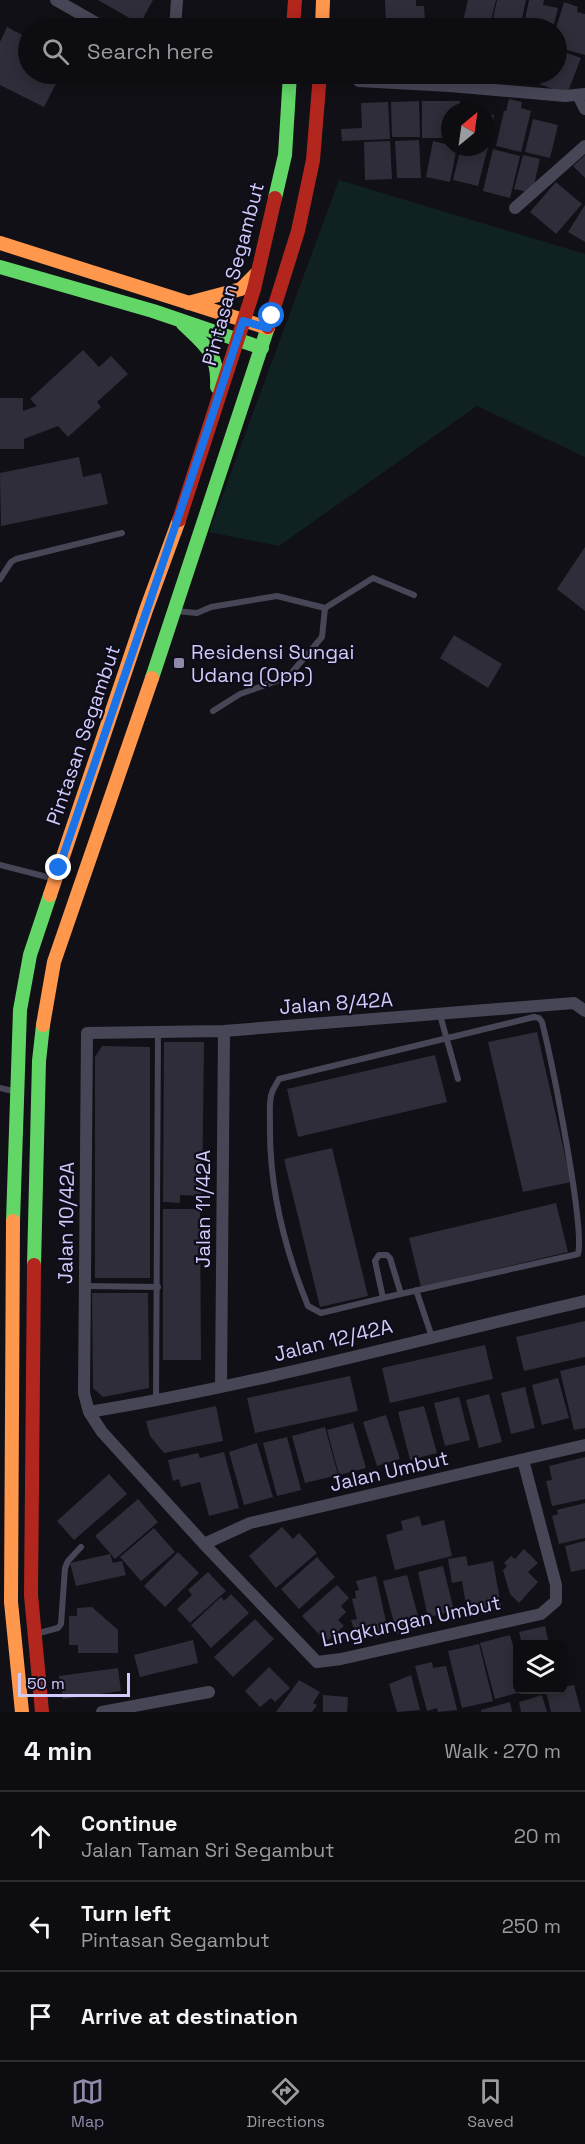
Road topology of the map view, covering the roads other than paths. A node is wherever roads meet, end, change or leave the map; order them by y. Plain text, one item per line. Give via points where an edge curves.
1 (56, 0) edge
2 (177, 0) edge
3 (295, 0) edge
4 (323, 0) edge
5 (88, 18) edge
6 (176, 18) edge
7 (294, 18) edge
8 (322, 18) edge
9 (289, 84) edge
10 (319, 84) edge
11 (414, 84) edge
12 (582, 94) edge
13 (585, 108) edge
14 (585, 146) edge
15 (515, 208) dead end
16 (0, 243) edge
17 (0, 267) edge
18 (257, 272) junction
19 (187, 303) junction
20 (180, 320) junction
21 (243, 321) junction
22 (268, 328) junction
23 (237, 340) junction
24 (262, 348) junction
25 (215, 408) junction
26 (122, 533) dead end
27 (0, 579) edge
28 (414, 595) dead end
29 (325, 608) junction
30 (175, 611) junction
31 (213, 711) dead end
32 (0, 866) edge
33 (56, 879) junction
34 (585, 1011) edge
35 (440, 1015) junction
36 (158, 1031) junction
37 (224, 1031) junction
38 (87, 1033) joint
39 (446, 1037) junction
40 (458, 1079) dead end
41 (0, 1088) edge
42 (17, 1092) junction
43 (577, 1160) dead end
44 (580, 1183) dead end
45 (85, 1286) junction
46 (158, 1287) junction
47 (416, 1290) junction
48 (401, 1294) junction
49 (383, 1298) junction
50 (585, 1301) edge
51 (432, 1337) junction
52 (221, 1387) junction
53 (156, 1401) junction
54 (89, 1412) junction
55 (585, 1444) edge
56 (523, 1460) junction
57 (204, 1544) junction
58 (81, 1547) dead end
59 (34, 1634) junction
60 (209, 1692) dead end
61 (22, 1712) edge
62 (42, 1712) edge
63 (102, 1712) edge

1 - 5 street
2 - 6 street
3 - 7 main road
4 - 8 main road
9 - 18 main road, Pintasan Segambut via 285,155
10 - 22 main road via 313,160 305,200
11 - 12 street via 565,96
12 - 13 street
14 - 15 street
16 - 19 main road
17 - 20 main road
18 - 19 main road via 242,289
18 - 21 main road, Pintasan Segambut
19 - 21 main road
20 - 23 main road
20 - 25 main road via 214,355 219,371
21 - 22 main road
21 - 23 main road, Pintasan Segambut
22 - 24 main road
23 - 24 main road
23 - 25 main road, Pintasan Segambut
24 - 30 main road
25 - 33 main road, Pintasan Segambut
26 - 27 lane via 16,559
28 - 29 lane via 373,578
29 - 30 lane via 277,596 197,613
29 - 31 lane via 322,637 288,677 240,694
30 - 59 main road via 54,962 44,1010 34,1237
32 - 33 lane
33 - 42 main road, Pintasan Segambut via 30,954 20,1010
34 - 35 street, Jalan 8/42A via 574,1004
35 - 37 street, Jalan 8/42A
35 - 39 lane
36 - 37 street, Jalan 8/42A
36 - 38 street, Jalan 8/42A
36 - 46 lane
37 - 52 street, Jalan 11/42A
38 - 45 street, Jalan 10/42A
39 - 40 lane
39 - 43 lane via 539,1018
39 - 49 lane via 279,1080 271,1094 270,1140 284,1232 308,1306 321,1313
41 - 42 lane
42 - 61 main road, Pintasan Segambut via 11,1602
44 - 47 lane via 585,1236 578,1254
45 - 46 lane
45 - 54 street, Jalan 10/42A via 84,1393
46 - 53 lane
47 - 48 lane
47 - 51 lane
48 - 49 lane
48 - 49 lane via 390,1258 379,1255 375,1261
50 - 51 street, Jalan 12/42A
51 - 52 street, Jalan 12/42A
52 - 53 street, Jalan 12/42A
53 - 54 street, Jalan 12/42A
54 - 57 street, Lingkungan Umbut via 102,1432
55 - 56 street, Jalan Umbut
56 - 57 street, Jalan Umbut via 250,1523
56 - 57 street, Lingkungan Umbut via 556,1585 556,1601 541,1614 317,1662
58 - 59 lane via 65,1568 61,1624
59 - 62 main road
60 - 63 street

